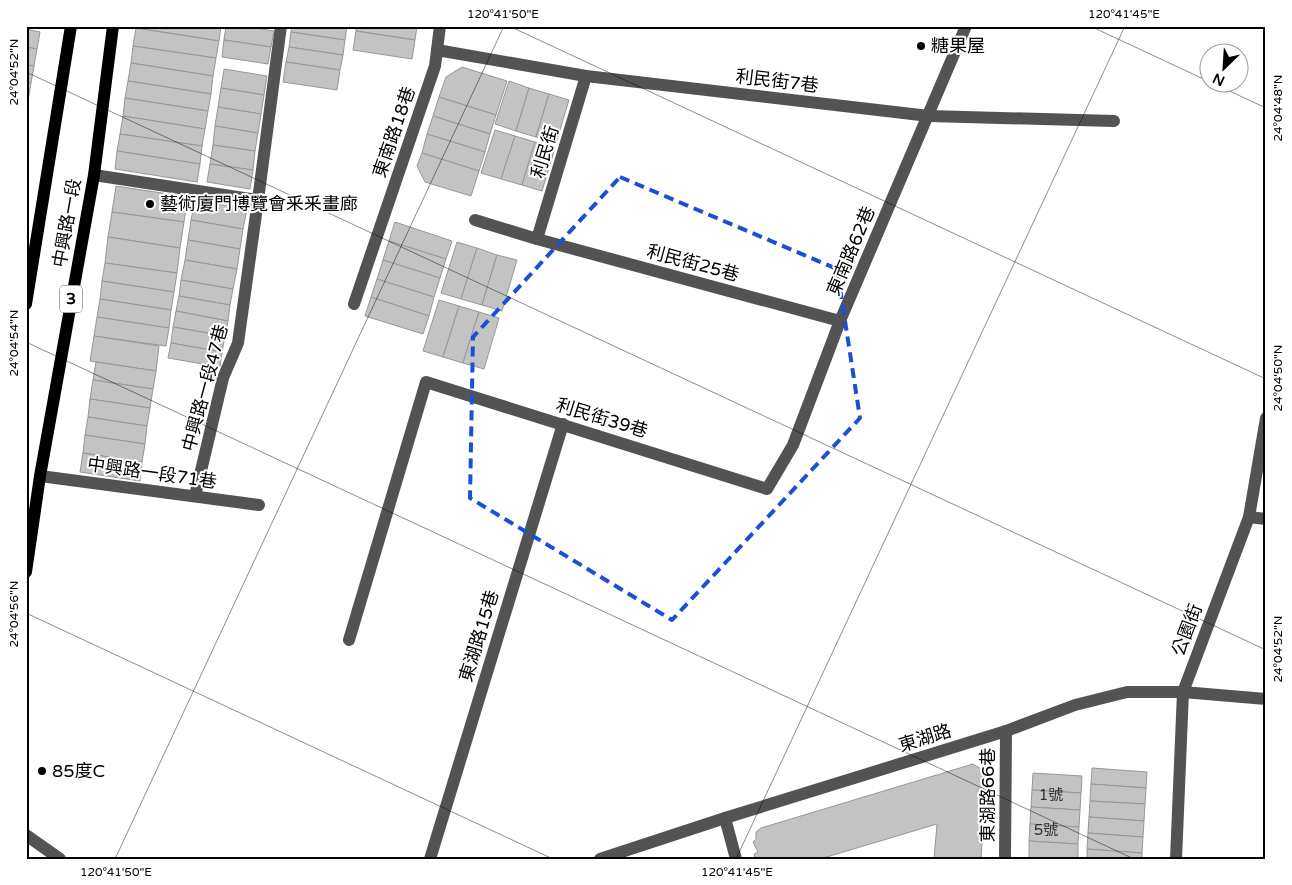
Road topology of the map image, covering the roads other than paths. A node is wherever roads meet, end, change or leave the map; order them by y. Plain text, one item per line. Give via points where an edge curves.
1 (71, 26) edge
2 (112, 26) edge
3 (281, 26) edge
4 (440, 26) edge
5 (966, 26) edge
6 (437, 50) junction
7 (586, 76) junction
8 (929, 116) junction
9 (1114, 121) dead end
10 (94, 175) junction
11 (258, 200) junction
12 (475, 220) dead end
13 (537, 239) junction
14 (26, 304) edge
15 (354, 304) dead end
16 (840, 321) junction
17 (1266, 418) edge
18 (563, 424) junction
19 (40, 476) junction
20 (767, 489) joint
21 (195, 496) junction
22 (259, 505) dead end
23 (1249, 517) junction
24 (1266, 520) edge
25 (26, 572) edge
26 (350, 640) dead end
27 (1183, 692) junction
28 (1266, 699) edge
29 (1006, 731) junction
30 (725, 818) junction
31 (26, 835) edge
32 (60, 859) edge
33 (430, 859) edge
34 (600, 859) edge
35 (736, 859) edge
36 (1006, 859) edge
37 (1176, 859) edge

1 - 14 main road, 中興路一段
2 - 10 main road, 中興路一段 / 3
3 - 11 street, 中興路一段47巷
4 - 6 street, 東南路18巷
5 - 8 street, 東南路62巷
6 - 7 street, 利民街7巷
6 - 15 street, 東南路18巷 via 435,66
7 - 8 street, 利民街7巷
7 - 13 street, 利民街
8 - 9 street, 利民街7巷
8 - 16 street, 東南路62巷
10 - 11 street
10 - 19 main road, 中興路一段 / 3
11 - 21 street, 中興路一段47巷 via 238,343 223,378
12 - 13 street, 利民街25巷
13 - 16 street, 利民街25巷
16 - 20 street, 東南路62巷 via 793,445
17 - 23 street, 公園街
18 - 20 street, 利民街39巷
18 - 26 street, 利民街39巷 via 426,382
18 - 33 street, 東湖路15巷
19 - 21 street, 中興路一段71巷
19 - 25 main road, 中興路一段 / 3
21 - 22 street, 中興路一段71巷
23 - 24 street
23 - 27 street, 公園街
27 - 28 street, 東湖路
27 - 29 street, 東湖路 via 1127,692 1075,705
27 - 37 street, 公園街
29 - 30 street, 東湖路
29 - 36 street, 東湖路66巷
30 - 34 street, 東湖路
30 - 35 street
31 - 32 street

